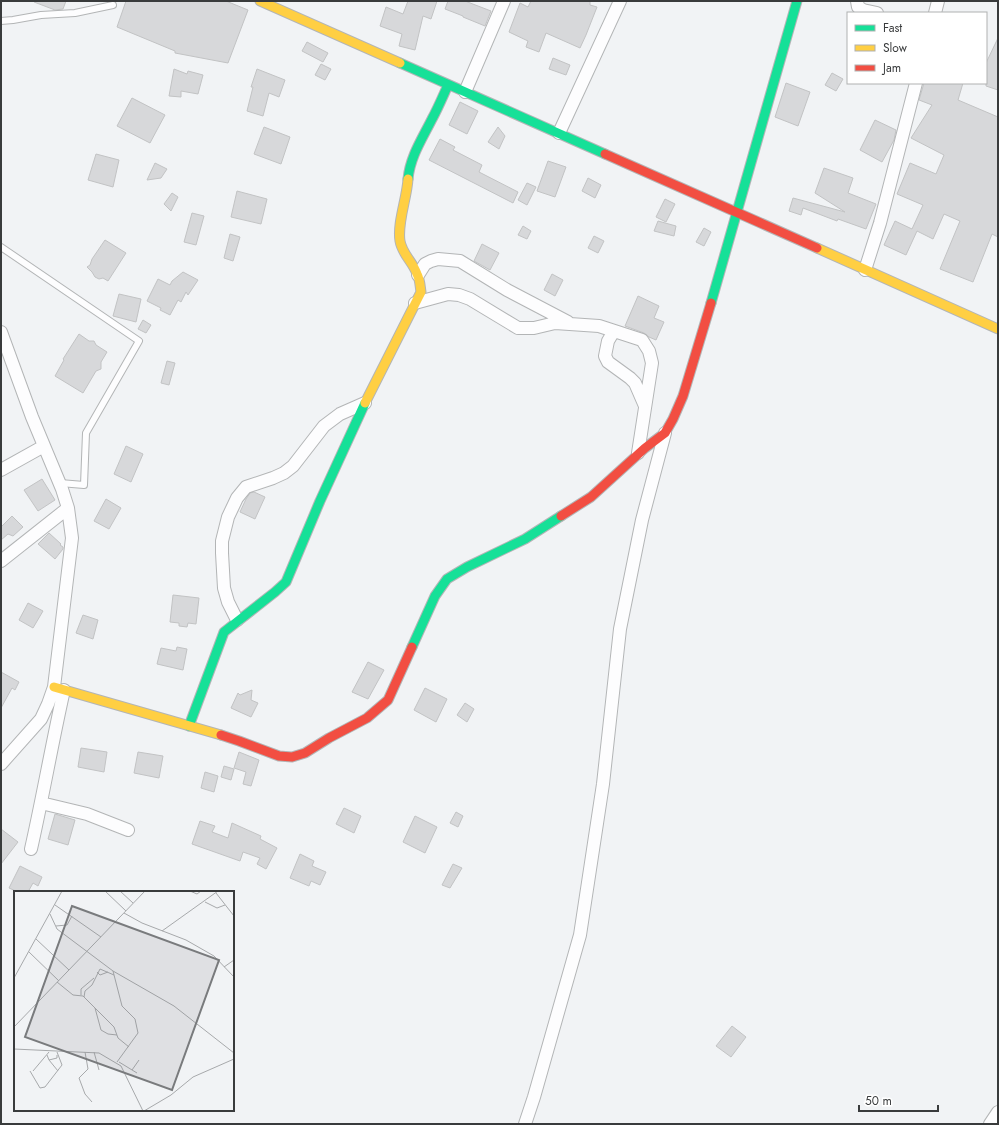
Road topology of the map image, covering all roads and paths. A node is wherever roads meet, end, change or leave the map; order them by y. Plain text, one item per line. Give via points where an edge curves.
1 (260, 1) edge
2 (504, 1) edge
3 (620, 1) edge
4 (797, 1) edge
5 (857, 1) edge
6 (938, 1) edge
7 (113, 5) dead end
8 (872, 12) edge
9 (935, 12) edge
10 (1, 21) edge
11 (916, 84) edge
12 (448, 85) junction
13 (464, 92) junction
14 (559, 134) junction
15 (737, 213) junction
16 (1, 247) edge
17 (865, 270) junction
18 (418, 275) junction
19 (415, 304) junction
20 (571, 323) junction
21 (998, 329) edge
22 (614, 330) junction
23 (1, 332) edge
24 (365, 403) junction
25 (645, 406) junction
26 (665, 433) junction
27 (44, 446) junction
28 (638, 454) junction
29 (1, 470) edge
30 (60, 483) junction
31 (68, 508) junction
32 (1, 561) edge
33 (237, 620) junction
34 (59, 689) junction
35 (189, 726) junction
36 (1, 764) edge
37 (41, 803) junction
38 (128, 830) dead end
39 (31, 849) dead end
40 (998, 1112) edge
41 (525, 1124) edge
42 (990, 1124) edge

1 - 12 street
2 - 13 street
3 - 14 street
4 - 15 street
5 - 8 street via 858,7
6 - 9 street
7 - 10 lane via 75,13
11 - 17 street via 880,223
12 - 13 street
12 - 18 street via 414,153 400,226 400,241
13 - 14 street
14 - 15 street
15 - 17 street
15 - 26 street via 682,396
16 - 30 lane via 139,342 86,433 84,485
17 - 21 street
18 - 19 street via 421,292
18 - 20 street via 425,264 431,261 438,259 460,262 543,310
19 - 20 street via 448,294 459,295 518,328
19 - 24 street
20 - 22 street
22 - 25 street via 608,341 605,356 608,362 635,383
22 - 25 street via 642,340 649,351 652,363
23 - 27 street
24 - 33 street via 286,582
24 - 33 street via 340,414 324,426 293,466 284,473 246,487 237,498 228,517 222,541 224,588
25 - 28 street
26 - 28 street
26 - 41 street via 642,520 620,629 603,784 580,934
27 - 29 street
27 - 30 street
28 - 35 street via 584,501 525,539 467,567 447,580 435,596 388,700 367,718 305,753 292,757 280,756
30 - 31 street
31 - 32 street
31 - 34 street via 72,538
33 - 35 street via 224,632
34 - 35 street
34 - 36 street via 41,719
34 - 37 street via 54,734
37 - 38 street via 87,814
37 - 39 street
40 - 42 street

